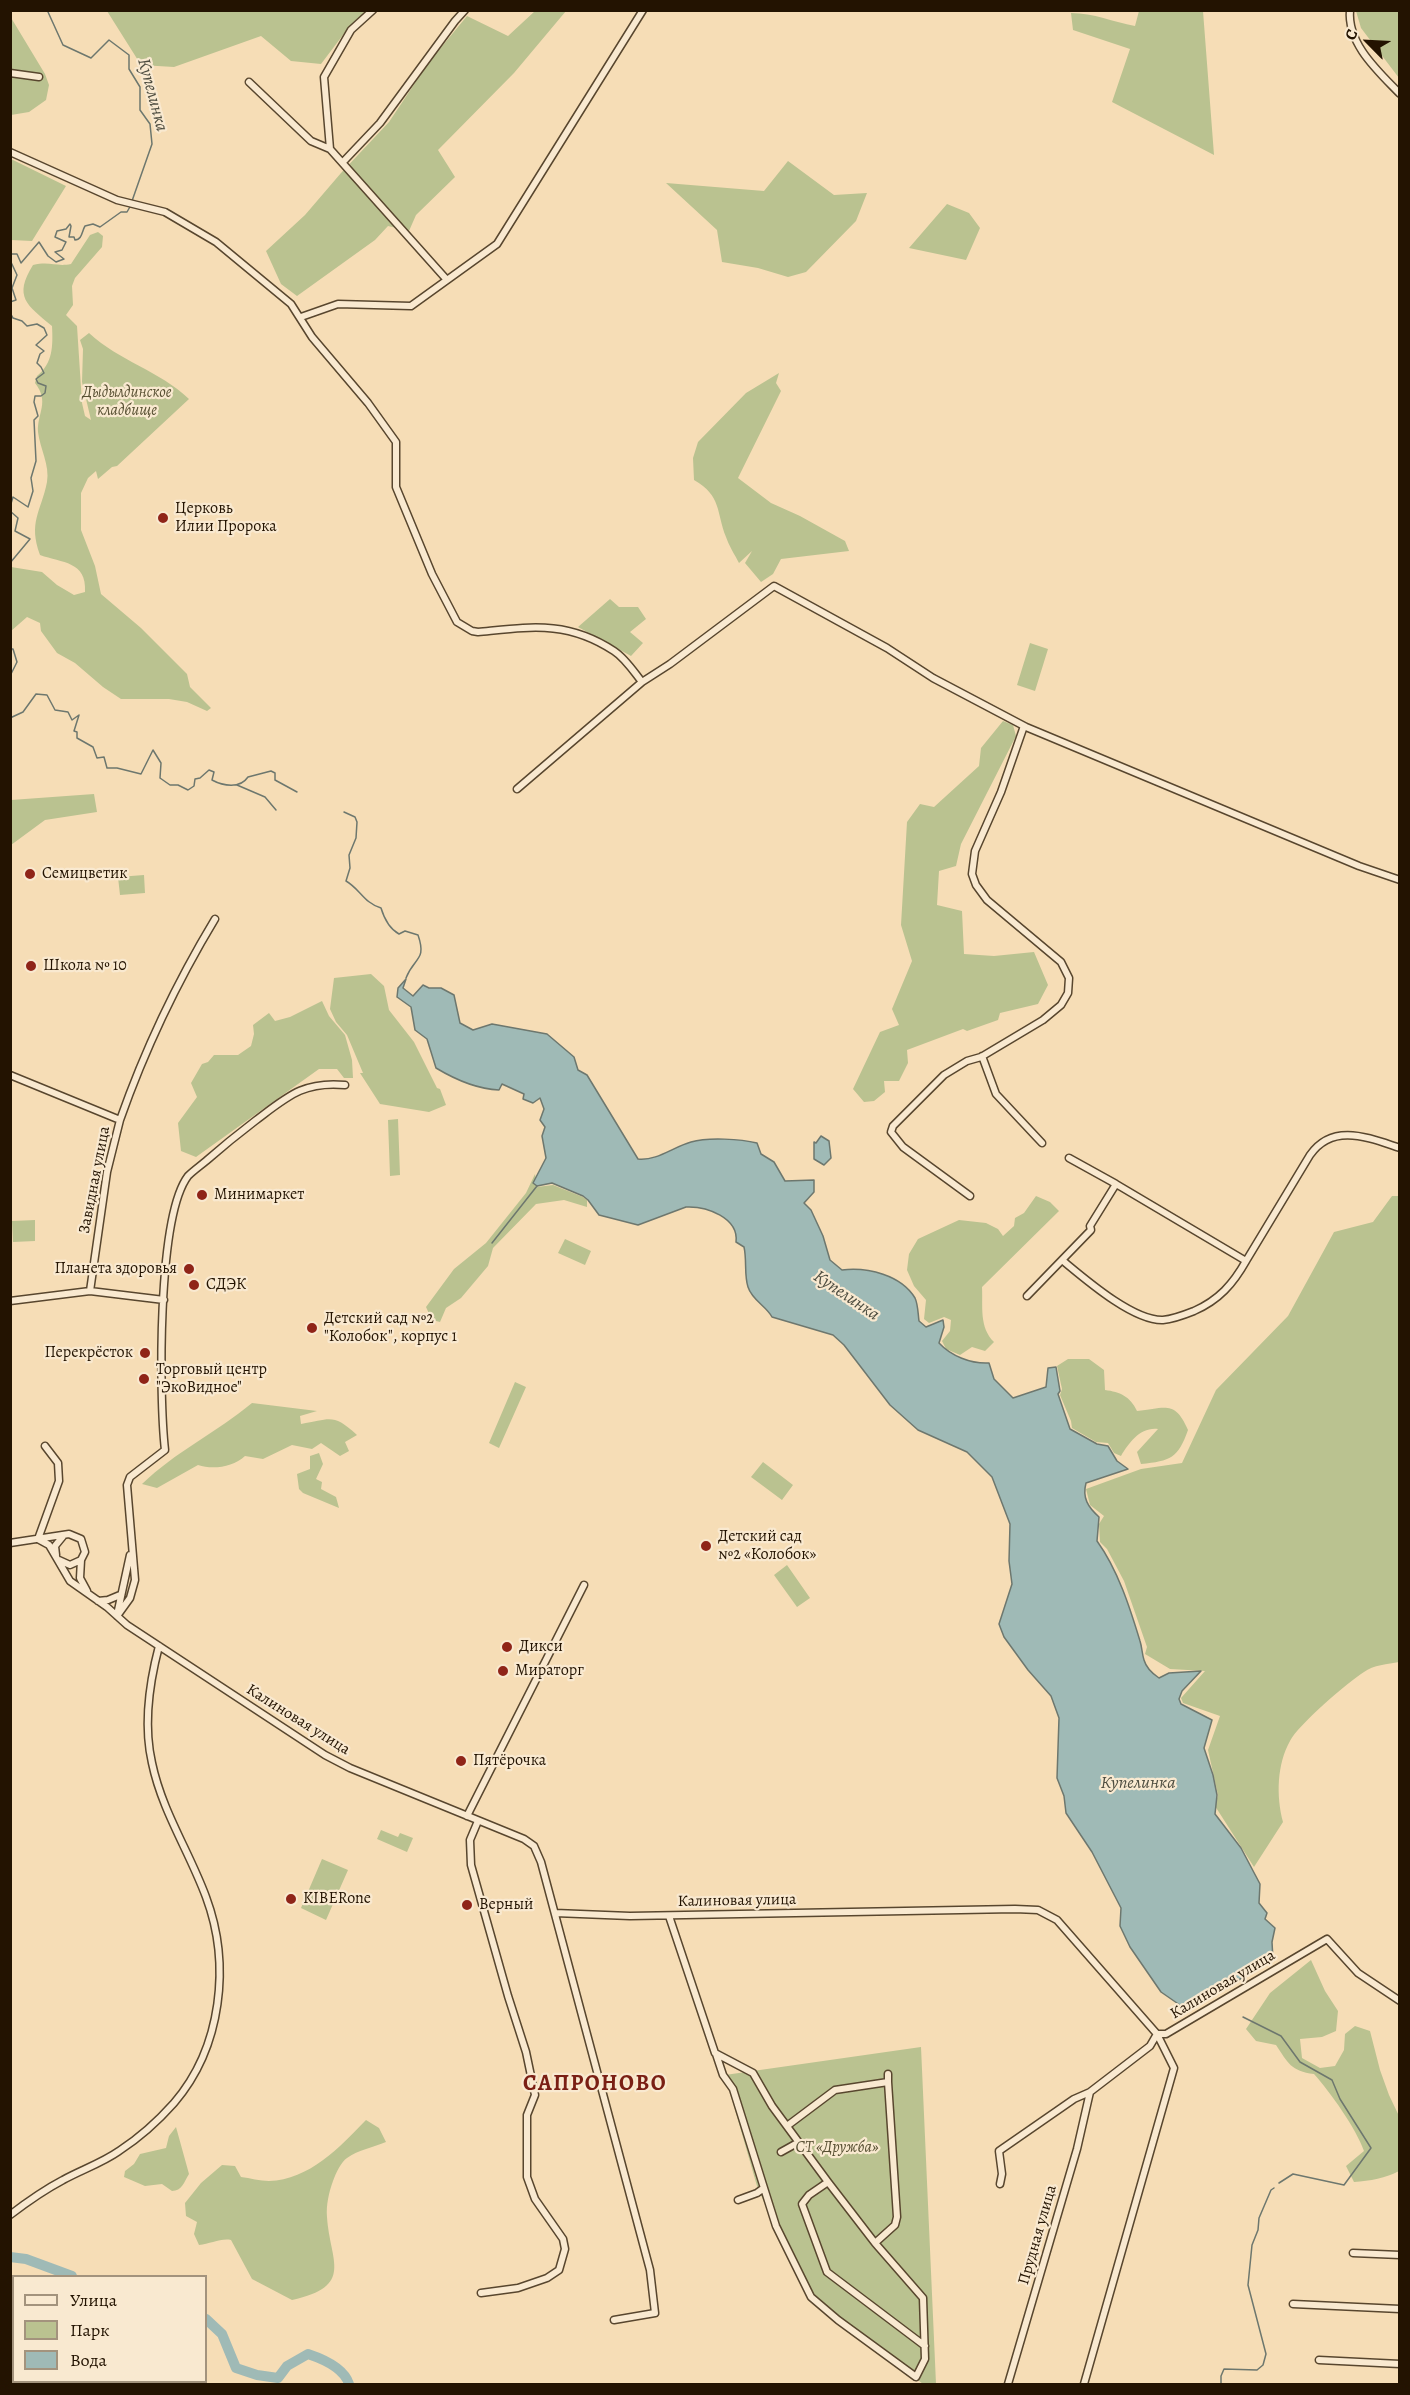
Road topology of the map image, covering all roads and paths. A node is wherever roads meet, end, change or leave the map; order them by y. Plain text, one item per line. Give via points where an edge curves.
1 (373, 10) edge
2 (465, 10) edge
3 (643, 10) edge
4 (1350, 10) edge
5 (10, 73) edge
6 (39, 77) dead end
7 (249, 82) dead end
8 (1400, 94) edge
9 (330, 149) junction
10 (10, 152) edge
11 (343, 162) junction
12 (447, 280) junction
13 (301, 317) junction
14 (642, 681) junction
15 (1024, 726) junction
16 (517, 789) dead end
17 (1400, 880) edge
18 (215, 919) dead end
19 (982, 1056) junction
20 (10, 1075) edge
21 (345, 1085) dead end
22 (120, 1119) junction
23 (1042, 1143) dead end
24 (1400, 1148) edge
25 (1069, 1158) dead end
26 (1116, 1184) junction
27 (970, 1196) dead end
28 (1062, 1260) junction
29 (1246, 1261) junction
30 (90, 1291) junction
31 (1027, 1296) dead end
32 (164, 1300) junction
33 (10, 1301) edge
34 (45, 1446) dead end
35 (64, 1535) junction
36 (38, 1539) junction
37 (10, 1543) edge
38 (131, 1551) junction
39 (58, 1558) junction
40 (81, 1560) junction
41 (584, 1585) dead end
42 (89, 1594) junction
43 (120, 1595) junction
44 (98, 1601) junction
45 (117, 1616) junction
46 (159, 1646) junction
47 (467, 1816) junction
48 (478, 1821) junction
49 (555, 1913) junction
50 (669, 1916) junction
51 (1322, 1931) dead end
52 (1327, 1939) junction
53 (1400, 2001) edge
54 (1157, 2034) junction
55 (715, 2053) junction
56 (888, 2074) dead end
57 (888, 2082) junction
58 (1090, 2092) junction
59 (787, 2126) junction
60 (799, 2142) junction
61 (781, 2152) dead end
62 (828, 2182) junction
63 (1000, 2184) dead end
64 (764, 2188) junction
65 (738, 2200) dead end
66 (10, 2216) edge
67 (875, 2243) junction
68 (1353, 2253) dead end
69 (1400, 2255) edge
70 (481, 2293) dead end
71 (1293, 2304) dead end
72 (1400, 2309) edge
73 (614, 2320) dead end
74 (925, 2346) junction
75 (1319, 2360) dead end
76 (1400, 2364) edge
77 (1008, 2385) edge
78 (1084, 2385) edge

1 - 9 street via 351,30 324,77
2 - 11 street via 380,123
3 - 12 street via 496,244
4 - 8 street via 1355,39
5 - 6 street
7 - 9 street via 311,141
9 - 11 street
10 - 13 street via 125,203 165,212 216,242 277,290
11 - 12 street
12 - 13 street via 411,306 338,304
13 - 14 street via 312,337 396,442 396,487 432,574 457,622 478,632 545,626 563,629 614,651
14 - 15 street via 774,586
14 - 16 street
15 - 17 street
15 - 19 street via 975,851 972,874 987,900 1061,962 1070,986 1055,1011
18 - 22 street via 174,990
19 - 23 street via 996,1094
19 - 27 street via 944,1075 893,1125 891,1132 903,1148
20 - 22 street, Завидная улица
21 - 32 street via 305,1087 253,1122 188,1176 177,1200
22 - 30 street, Завидная улица via 107,1172
24 - 29 street via 1358,1135 1322,1140
25 - 26 street
26 - 28 street via 1090,1230
26 - 29 street
28 - 29 street via 1108,1297 1146,1317 1163,1320 1193,1312 1221,1295
28 - 31 street
30 - 32 street
30 - 33 street
32 - 38 street via 161,1383 165,1450 130,1477 126,1485
34 - 36 street via 58,1463 58,1481
35 - 36 street
35 - 39 street via 55,1546
35 - 40 street via 73,1534 81,1539 85,1552
36 - 37 street
36 - 39 street, Калиновая улица via 49,1545
38 - 43 street
38 - 45 street via 134,1587
39 - 40 street via 70,1565
39 - 42 street, Калиновая улица via 70,1581
40 - 42 street via 80,1578
41 - 47 street
42 - 44 street, Калиновая улица
43 - 44 street
43 - 45 street
44 - 45 street, Калиновая улица
45 - 46 street, Калиновая улица
46 - 47 street, Калиновая улица via 331,1758
46 - 66 street via 149,1690 151,1761 168,1817 212,1915 220,1964 216,2013 201,2059 188,2083 157,2120 118,2151 41,2193
47 - 48 street, Калиновая улица
48 - 49 street, Калиновая улица via 534,1846
48 - 70 street via 470,1840 471,1865 535,2095 527,2115 527,2176 535,2199 563,2239 565,2249 559,2270 547,2278 518,2288
49 - 50 street, Калиновая улица
49 - 73 street via 650,2270 656,2313
50 - 54 street, Калиновая улица via 1038,1910 1057,1920
50 - 55 street
51 - 52 street
52 - 53 street via 1358,1973
52 - 54 street, Калиновая улица via 1166,2034
54 - 58 street via 1150,2046
54 - 78 street via 1174,2068
55 - 59 street via 753,2073
55 - 64 street via 733,2089
56 - 57 street
57 - 59 street via 835,2090
57 - 67 street via 897,2217 895,2225
58 - 63 street via 999,2151
58 - 77 street, Прудная улица
59 - 60 street
60 - 61 street
60 - 62 street
62 - 67 street
62 - 74 street via 802,2204 827,2272
64 - 65 street
64 - 74 street via 783,2242 817,2303 916,2377 924,2365
67 - 74 street via 922,2298
68 - 69 street
71 - 72 street
75 - 76 street

